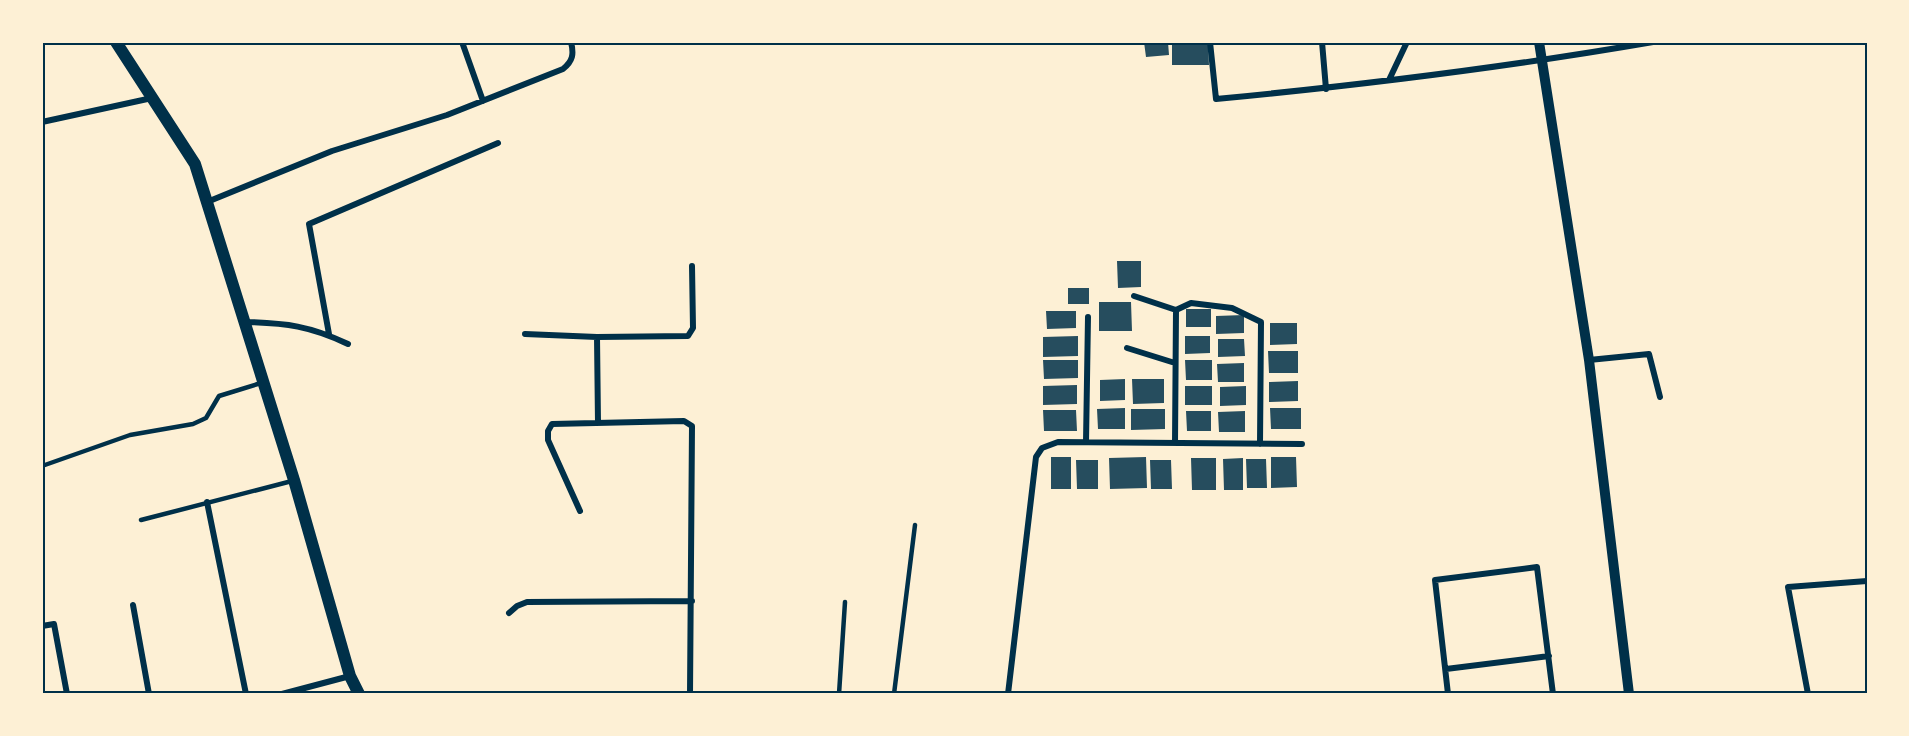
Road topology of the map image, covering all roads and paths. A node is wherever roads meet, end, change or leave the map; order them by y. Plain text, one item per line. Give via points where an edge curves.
1 (116, 42) edge
2 (462, 42) edge
3 (571, 42) edge
4 (1210, 42) edge
5 (1322, 42) edge
6 (1407, 42) edge
7 (1539, 42) edge
8 (1653, 42) edge
9 (1542, 61) junction
10 (1389, 80) junction
11 (1326, 89) junction
12 (153, 98) junction
13 (483, 101) junction
14 (42, 122) edge
15 (498, 143) dead end
16 (207, 202) junction
17 (692, 266) dead end
18 (1134, 296) dead end
19 (1176, 310) junction
20 (1088, 317) dead end
21 (245, 322) junction
22 (329, 334) junction
23 (525, 334) dead end
24 (597, 337) junction
25 (348, 344) dead end
26 (1127, 348) dead end
27 (1589, 360) junction
28 (1175, 363) junction
29 (264, 382) junction
30 (1660, 397) dead end
31 (598, 423) junction
32 (1086, 442) junction
33 (1175, 443) junction
34 (1260, 444) junction
35 (1302, 444) dead end
36 (42, 466) edge
37 (294, 480) junction
38 (207, 502) junction
39 (580, 512) dead end
40 (141, 520) dead end
41 (915, 525) dead end
42 (1867, 581) edge
43 (692, 601) junction
44 (845, 602) dead end
45 (133, 606) dead end
46 (509, 613) dead end
47 (42, 626) edge
48 (1548, 656) junction
49 (1446, 669) junction
50 (350, 676) junction
51 (67, 694) edge
52 (149, 694) edge
53 (246, 694) edge
54 (282, 694) edge
55 (359, 694) edge
56 (690, 694) edge
57 (839, 694) edge
58 (894, 694) edge
59 (1008, 694) edge
60 (1448, 694) edge
61 (1553, 694) edge
62 (1629, 694) edge
63 (1808, 694) edge

1 - 12 main road
2 - 13 street
3 - 13 street via 573,57 569,65
4 - 11 street via 1216,99
5 - 11 street
6 - 10 street
7 - 9 street
8 - 9 street
9 - 10 street
9 - 27 street
10 - 11 street
12 - 14 street
12 - 16 main road via 195,164
13 - 16 street via 332,151
15 - 22 street via 309,224
16 - 21 main road
17 - 24 street via 693,328 688,336
18 - 19 street
19 - 28 street
19 - 34 street via 1191,303 1232,308 1261,322
20 - 32 street
21 - 22 street via 282,323
21 - 29 main road
22 - 25 street
23 - 24 street
24 - 31 street
26 - 28 street
27 - 30 street via 1649,354
27 - 62 street
28 - 33 street
29 - 36 lane via 219,396 206,418 193,424 130,435
29 - 37 main road
31 - 39 street via 552,424 548,431 548,440
31 - 43 street via 684,421 692,426
32 - 33 street
32 - 59 street via 1058,442 1042,448 1036,457
33 - 34 street
34 - 35 street
37 - 38 lane
37 - 50 main road
38 - 40 lane
38 - 53 street
41 - 58 lane
42 - 63 street via 1788,587
43 - 46 street via 527,602
43 - 56 street
44 - 57 lane
45 - 52 street
47 - 51 street via 54,624
48 - 49 street
48 - 49 street via 1537,567 1435,580
48 - 61 street
49 - 60 street
50 - 54 street
50 - 55 main road

